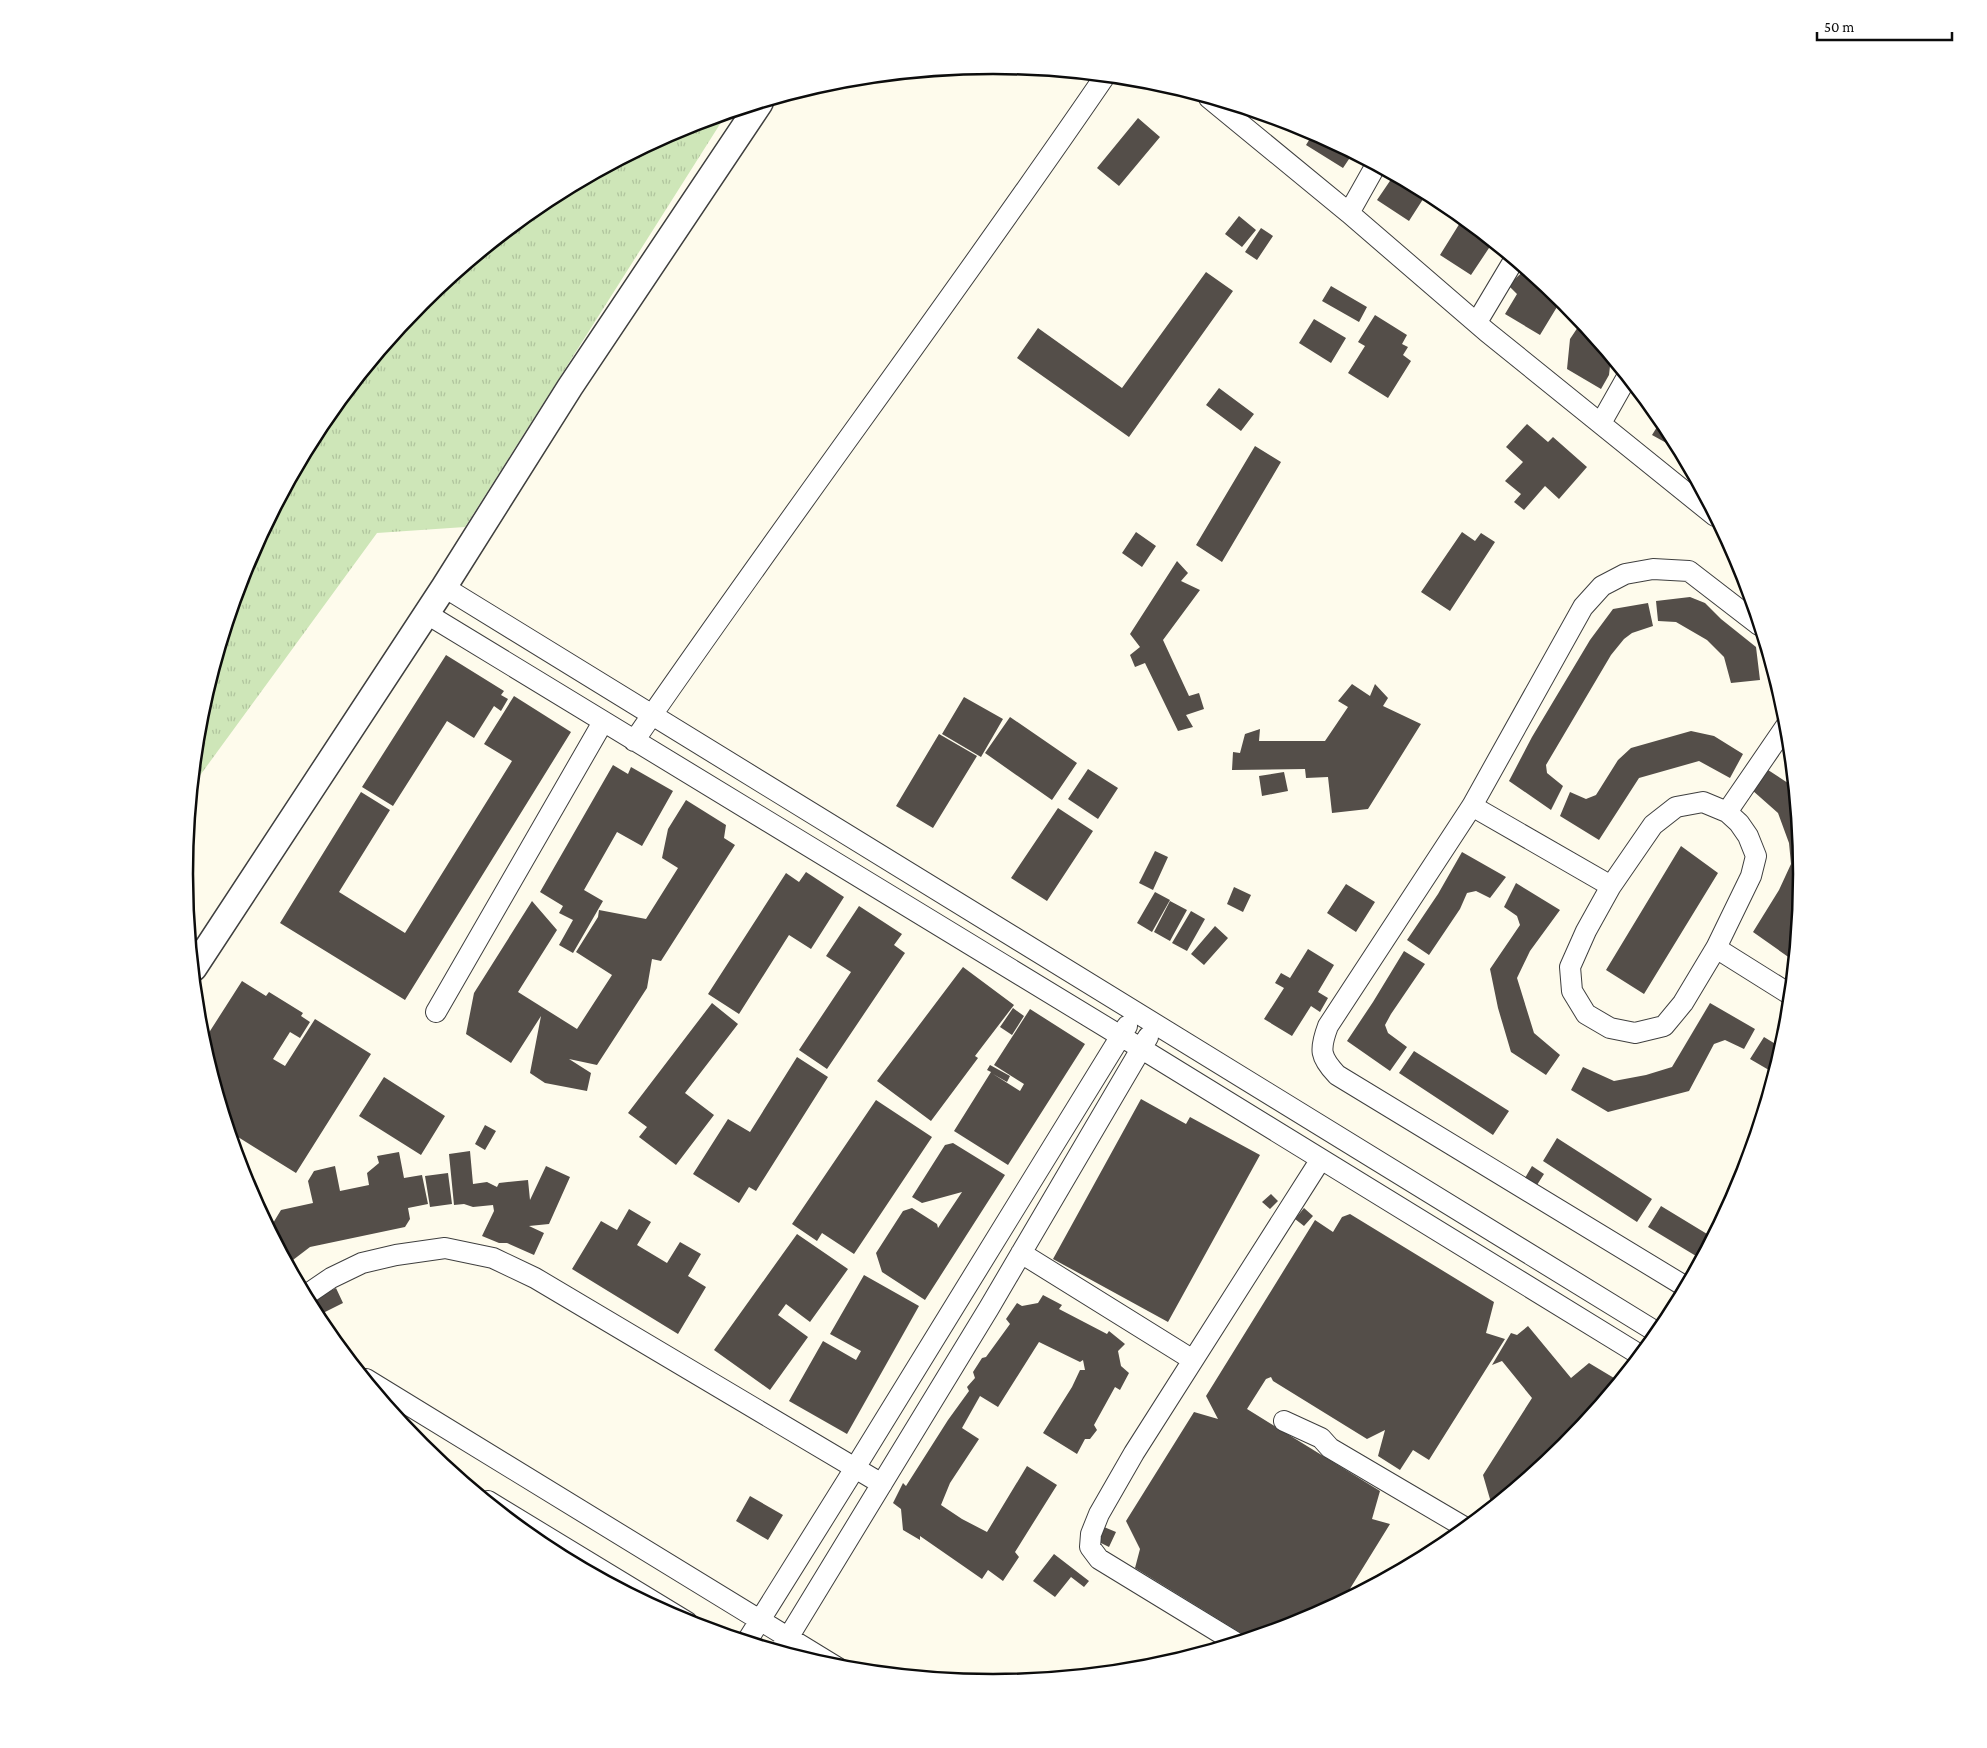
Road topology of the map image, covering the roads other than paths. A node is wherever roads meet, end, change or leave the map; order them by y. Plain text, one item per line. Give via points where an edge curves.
1 (1100, 81) edge
2 (1220, 107) edge
3 (756, 110) edge
4 (1373, 170) edge
5 (1348, 214) junction
6 (1512, 264) edge
7 (1477, 322) junction
8 (1624, 382) edge
9 (1602, 423) junction
10 (1704, 507) edge
11 (444, 588) junction
12 (427, 614) junction
13 (1752, 620) edge
14 (652, 715) junction
15 (603, 722) junction
16 (1781, 734) edge
17 (634, 741) junction
18 (1472, 806) junction
19 (1727, 812) junction
20 (1611, 886) junction
21 (1716, 948) junction
22 (198, 961) edge
23 (1785, 992) edge
24 (1136, 1011) junction
25 (436, 1012) dead end
26 (1156, 1023) junction
27 (1120, 1036) junction
28 (1142, 1049) junction
29 (1321, 1159) junction
30 (1021, 1253) junction
31 (1681, 1284) edge
32 (311, 1292) edge
33 (1652, 1329) edge
34 (1635, 1352) edge
35 (1193, 1360) junction
36 (381, 1388) edge
37 (1284, 1421) dead end
38 (855, 1468) junction
39 (882, 1484) junction
40 (1459, 1524) edge
41 (539, 1532) edge
42 (621, 1582) edge
43 (761, 1621) junction
44 (750, 1636) edge
45 (1230, 1638) edge
46 (784, 1643) edge
47 (800, 1650) edge

1 - 14 street
2 - 5 street
3 - 11 street via 570,388
4 - 5 street
5 - 7 street
6 - 7 street
7 - 9 street
8 - 9 street
9 - 10 street
11 - 12 street
11 - 14 street
12 - 15 street
12 - 22 street
13 - 18 street via 1689,571 1653,569 1625,574 1602,586 1583,607
14 - 17 street
14 - 24 street
15 - 17 street
15 - 25 street
16 - 19 street
17 - 27 street
18 - 20 street
18 - 31 street via 1328,1026 1322,1053 1337,1075
19 - 20 street via 1704,802 1676,806 1653,825
19 - 21 street via 1748,836 1756,856 1751,876
20 - 21 street via 1570,967 1572,992 1586,1014 1610,1028 1635,1034 1664,1026 1683,1003
21 - 23 street
24 - 26 street
24 - 27 street
26 - 28 street
26 - 33 street
27 - 28 street
27 - 38 street
28 - 29 street
28 - 30 street
29 - 34 street
29 - 35 street
30 - 35 street
30 - 39 street
32 - 38 street via 354,1267 396,1255 445,1248 493,1258 535,1278
35 - 45 street via 1099,1514 1090,1547 1099,1559
36 - 43 street
37 - 40 street via 1321,1438 1330,1448
38 - 39 street
38 - 43 street
39 - 46 street
41 - 42 street
43 - 44 street
43 - 46 street
46 - 47 street

